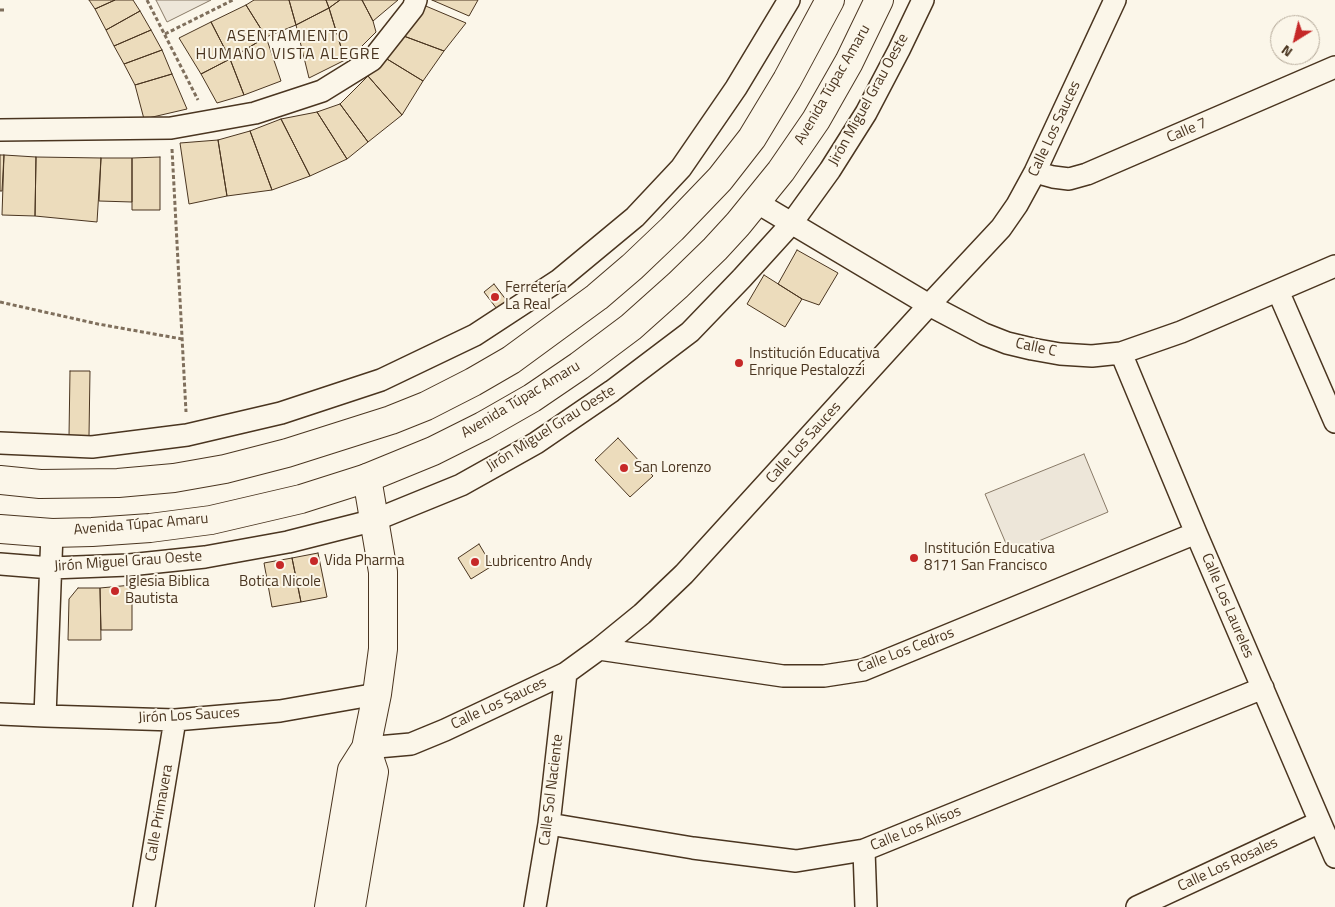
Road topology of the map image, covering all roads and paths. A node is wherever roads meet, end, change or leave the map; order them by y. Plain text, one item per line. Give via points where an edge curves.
1 (147, 0) edge
2 (233, 0) edge
3 (416, 0) edge
4 (789, 0) edge
5 (830, 0) edge
6 (879, 0) edge
7 (923, 0) edge
8 (1115, 0) edge
9 (0, 10) edge
10 (6, 10) dead end
11 (165, 34) junction
12 (1335, 67) edge
13 (209, 121) junction
14 (171, 128) junction
15 (0, 130) edge
16 (1035, 172) junction
17 (756, 202) junction
18 (791, 224) junction
19 (1335, 266) edge
20 (1278, 291) junction
21 (0, 302) edge
22 (929, 305) junction
23 (182, 339) junction
24 (1122, 353) junction
25 (1335, 422) edge
26 (187, 435) junction
27 (0, 443) edge
28 (0, 466) edge
29 (367, 478) junction
30 (0, 480) edge
31 (40, 484) junction
32 (375, 520) junction
33 (0, 529) edge
34 (52, 532) junction
35 (1196, 533) junction
36 (0, 564) edge
37 (51, 568) junction
38 (599, 649) junction
39 (566, 673) junction
40 (1263, 688) junction
41 (377, 694) junction
42 (0, 714) edge
43 (45, 716) junction
44 (176, 720) junction
45 (366, 748) junction
46 (1320, 822) junction
47 (549, 824) junction
48 (864, 850) junction
49 (1335, 857) edge
50 (144, 907) edge
51 (329, 907) edge
52 (351, 907) edge
53 (535, 907) edge
54 (866, 907) edge
55 (1137, 907) edge

1 - 11 path
2 - 11 path
3 - 13 street via 414,8 372,60 322,91 255,113
4 - 26 street via 736,88 681,168 635,217 559,280 475,335 381,380 281,413
5 - 31 main road via 752,138 720,179 632,267 597,297 510,360 426,406 391,420 225,469 118,483
6 - 17 main road, Avenida Túpac Amaru via 816,120
7 - 18 street, Jirón Miguel Grau Oeste via 866,113
8 - 16 street, Calle Los Sauces
9 - 10 path
11 - 13 path
12 - 16 street, Calle 7 via 1087,174 1069,179
13 - 14 street
14 - 15 street
14 - 23 path
16 - 22 street, Calle Los Sauces via 1002,228
17 - 18 street, Calle C
17 - 29 main road, Avenida Túpac Amaru via 678,285 631,328 579,366 483,426
18 - 22 street, Calle C
18 - 32 street, Jirón Miguel Grau Oeste via 690,332 612,392 536,443 461,484
19 - 20 street, Calle C
20 - 24 street, Calle C
20 - 25 street
21 - 23 path
22 - 24 street, Calle C via 984,334 1032,350 1092,356
22 - 38 street, Calle Los Sauces via 684,574
23 - 26 path
24 - 35 street, Calle Los Laureles
26 - 27 street via 92,447
28 - 31 main road
29 - 32 main road
29 - 34 main road, Avenida Túpac Amaru via 309,497 211,520 150,528
30 - 31 main road
32 - 37 street, Jirón Miguel Grau Oeste via 288,542 205,557 129,566
32 - 41 main road via 383,572 382,649
33 - 34 main road, Avenida Túpac Amaru
34 - 37 street
35 - 38 street, Calle Los Cedros via 863,670 824,676 784,676
35 - 40 street, Calle Los Laureles
36 - 37 street, Jirón Miguel Grau Oeste
37 - 43 street
38 - 39 street, Calle Los Sauces
39 - 45 street, Calle Los Sauces via 411,744
39 - 47 street, Calle Sol Naciente
40 - 46 street, Calle Los Laureles
40 - 48 street, Calle Los Alisos
41 - 44 street, Jirón Los Sauces via 280,711
41 - 45 main road
42 - 43 street, Jirón Los Sauces
43 - 44 street, Jirón Los Sauces
44 - 50 street, Calle Primavera
45 - 51 main road via 352,770
45 - 52 main road via 374,772
46 - 49 street, Calle Los Laureles
46 - 55 street, Calle Los Rosales
47 - 48 street, Calle Los Alisos via 796,861
47 - 53 street, Calle Sol Naciente
48 - 54 street

